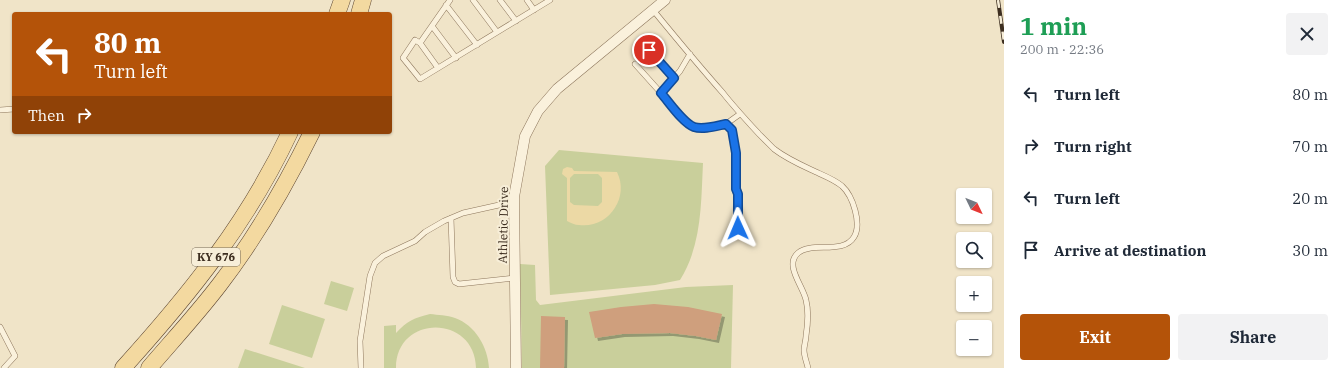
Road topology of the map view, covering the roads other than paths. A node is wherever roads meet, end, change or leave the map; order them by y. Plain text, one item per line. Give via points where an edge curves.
1 (342, 0) edge
2 (363, 0) edge
3 (473, 0) edge
4 (500, 0) edge
5 (528, 0) edge
6 (550, 0) edge
7 (665, 0) edge
8 (448, 2) edge
9 (534, 10) junction
10 (653, 10) junction
11 (338, 12) edge
12 (360, 12) edge
13 (516, 21) junction
14 (432, 26) junction
15 (497, 32) junction
16 (420, 43) junction
17 (477, 45) junction
18 (649, 50) dead end
19 (690, 54) junction
20 (456, 58) junction
21 (634, 64) dead end
22 (438, 68) junction
23 (674, 78) junction
24 (661, 93) junction
25 (12, 109) edge
26 (0, 110) edge
27 (740, 114) junction
28 (726, 124) junction
29 (289, 134) edge
30 (311, 134) edge
31 (514, 197) junction
32 (451, 218) junction
33 (738, 228) dead end
34 (515, 278) junction
35 (0, 327) edge
36 (4, 368) edge
37 (123, 368) edge
38 (149, 368) edge
39 (361, 368) edge
40 (516, 368) edge
41 (808, 368) edge

1 - 11 main road
2 - 12 main road
3 - 15 lane
4 - 13 lane
5 - 9 lane
6 - 9 lane
7 - 10 street, Athletic Drive
8 - 14 lane
8 - 17 lane
9 - 13 lane
10 - 19 lane
10 - 31 street, Athletic Drive via 557,89 538,112 525,136
13 - 15 lane
14 - 16 lane
14 - 20 lane
15 - 17 lane
16 - 22 lane
16 - 22 lane via 415,40 403,58 420,79
17 - 20 lane
18 - 23 lane
19 - 23 lane
19 - 27 lane
20 - 22 lane
21 - 24 lane
23 - 24 lane
24 - 28 lane via 686,122 694,127 705,128
25 - 26 lane
27 - 28 lane
27 - 41 lane via 783,156 842,186 854,205 857,227 854,237 848,243 804,249 798,253 793,263 793,270 807,304 808,322 804,351
28 - 33 lane via 732,130 736,153
29 - 37 main road, KY 676 via 259,191 226,242 184,298
30 - 38 main road, KY 676 via 289,177 238,260
31 - 32 lane via 508,203
31 - 34 street, Athletic Drive
32 - 34 lane via 455,282 459,284
32 - 39 lane via 375,263 370,276 360,341
34 - 40 street, Athletic Drive
35 - 36 lane via 15,356

